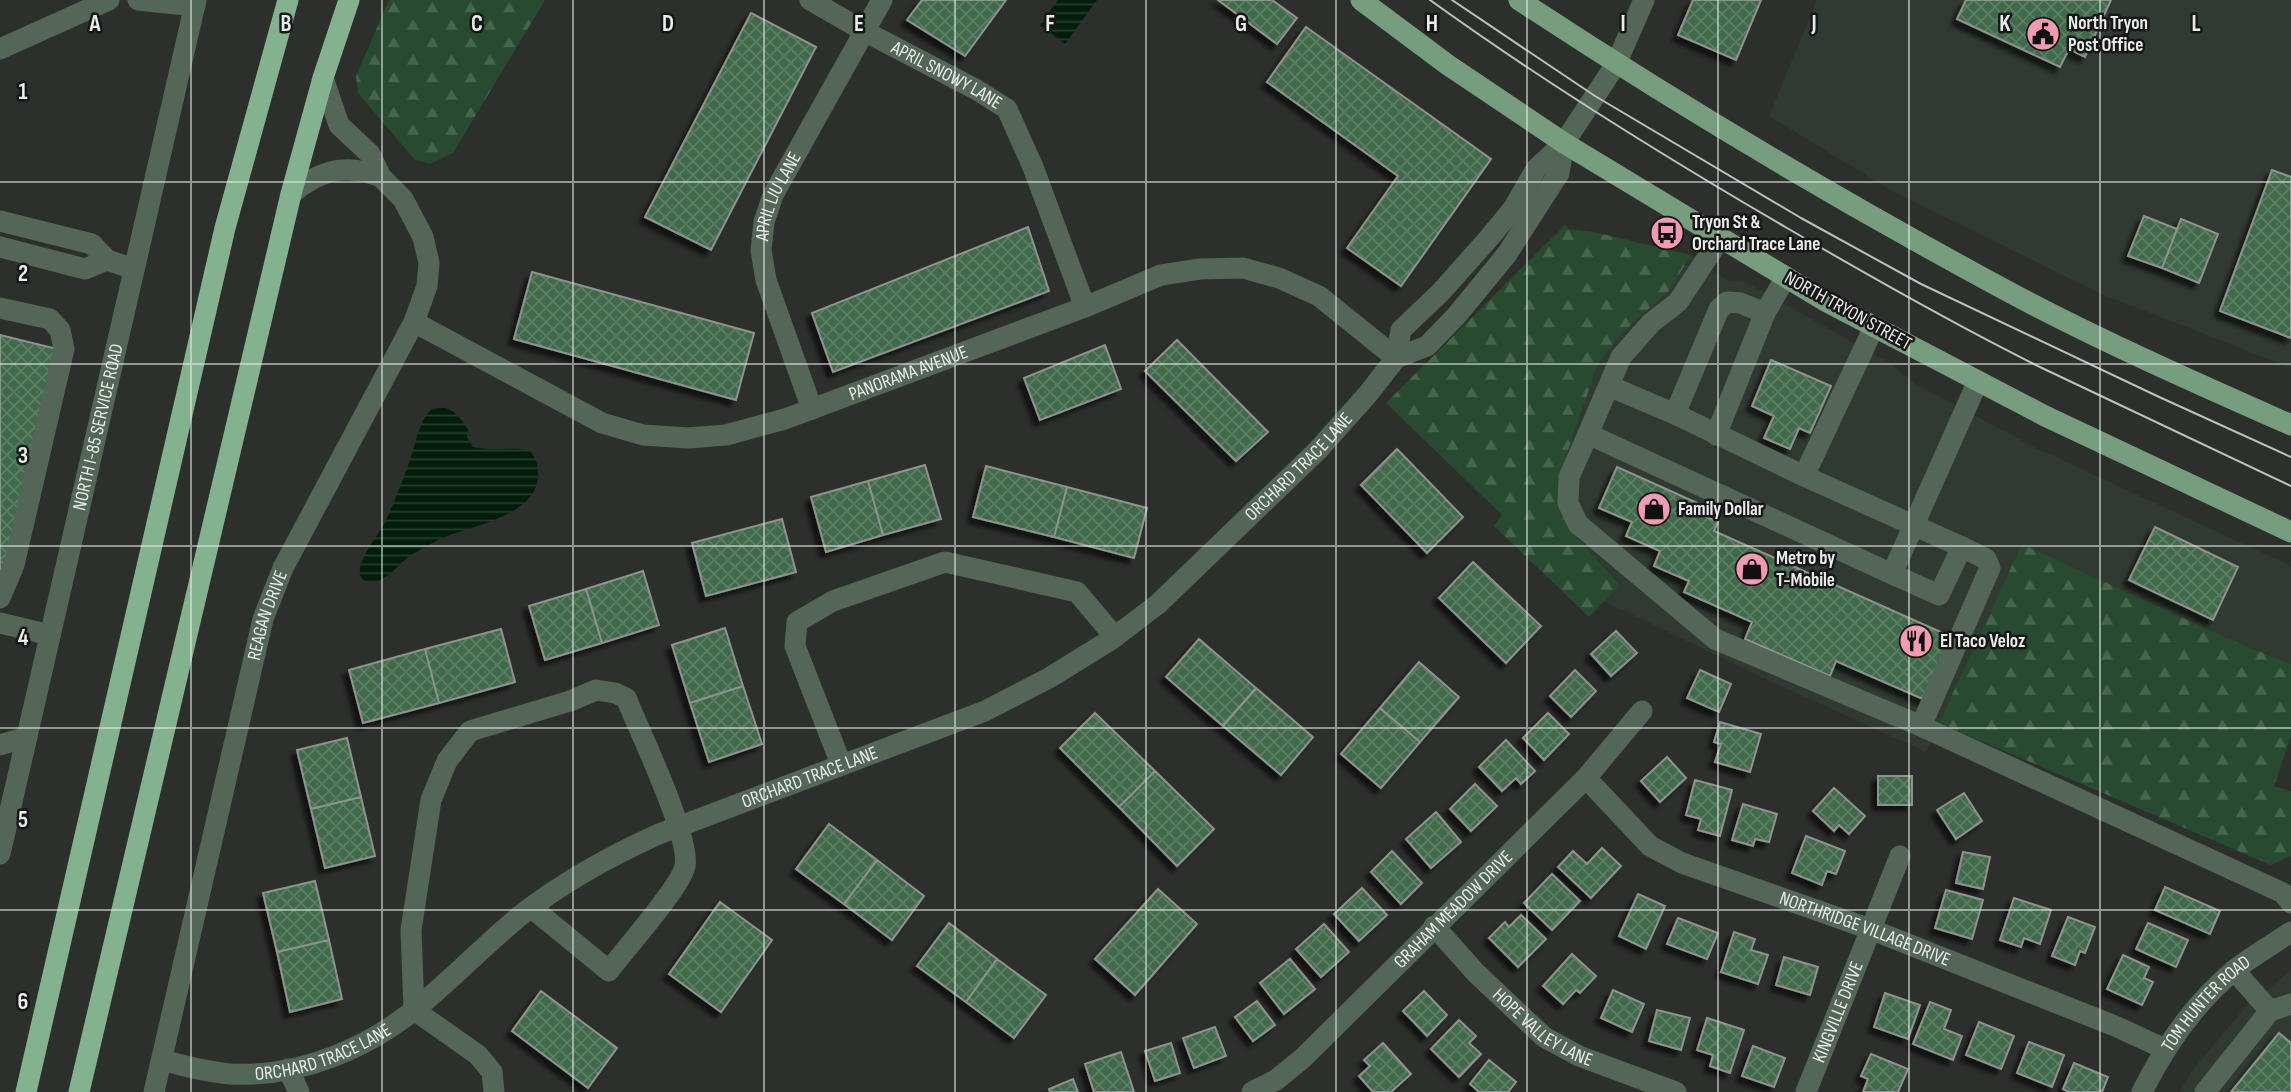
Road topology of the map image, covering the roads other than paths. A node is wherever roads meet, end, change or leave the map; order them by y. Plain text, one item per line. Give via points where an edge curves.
1 (108, 0) edge
2 (138, 0) edge
3 (288, 0) edge
4 (349, 0) edge
5 (810, 0) edge
6 (882, 0) edge
7 (1361, 0) edge
8 (1519, 0) edge
9 (1644, 0) edge
10 (196, 3) edge
11 (864, 31) junction
12 (0, 49) edge
13 (1616, 64) junction
14 (323, 78) junction
15 (1564, 143) junction
16 (382, 177) junction
17 (291, 194) junction
18 (0, 220) edge
19 (1721, 237) junction
20 (0, 247) edge
21 (107, 260) junction
22 (134, 269) junction
23 (1786, 277) junction
24 (1085, 307) junction
25 (0, 308) edge
26 (1765, 313) junction
27 (414, 322) junction
28 (1874, 327) junction
29 (1396, 358) junction
30 (1978, 381) junction
31 (1609, 386) junction
32 (812, 409) junction
33 (1675, 414) junction
34 (2291, 425) edge
35 (1588, 434) junction
36 (1716, 435) junction
37 (1804, 477) junction
38 (1913, 526) junction
39 (2291, 532) edge
40 (1962, 547) junction
41 (1892, 574) junction
42 (0, 598) edge
43 (0, 624) edge
44 (50, 635) junction
45 (1115, 637) junction
46 (1642, 711) dead end
47 (1921, 726) junction
48 (27, 737) junction
49 (0, 745) edge
50 (841, 765) junction
51 (1586, 778) junction
52 (678, 827) junction
53 (0, 854) edge
54 (1900, 856) dead end
55 (2291, 903) edge
56 (531, 908) junction
57 (1434, 926) junction
58 (1870, 929) junction
59 (2291, 932) edge
60 (2234, 970) junction
61 (2291, 1004) edge
62 (414, 1010) junction
63 (2270, 1012) junction
64 (2165, 1049) junction
65 (162, 1060) junction
66 (288, 1069) junction
67 (1279, 1086) edge
68 (26, 1092) edge
69 (79, 1092) edge
70 (154, 1092) edge
71 (299, 1092) edge
72 (494, 1092) edge
73 (1252, 1092) edge
74 (1676, 1092) edge
75 (1806, 1092) edge
76 (2142, 1092) edge
77 (2205, 1092) edge

1 - 12 street
2 - 10 street
3 - 68 highway via 225,228
4 - 14 highway
5 - 11 street, APRIL SNOWY LANE
6 - 11 street, APRIL LIU LANE
7 - 15 main road, NORTH TRYON STREET
8 - 13 main road
9 - 13 street, ORCHARD TRACE LANE
10 - 22 street, NORTH I-85 SERVICE ROAD
11 - 24 street, APRIL SNOWY LANE via 1007,109
11 - 32 street, APRIL LIU LANE via 773,195 764,222 761,250 766,280
13 - 15 street, ORCHARD TRACE LANE
13 - 34 main road via 1824,189 2011,292
14 - 16 street, REAGAN DRIVE via 339,125 370,154
14 - 17 highway
15 - 19 main road, NORTH TRYON STREET
15 - 29 street, ORCHARD TRACE LANE via 1536,169 1513,209 1489,238 1402,330
15 - 29 street, ORCHARD TRACE LANE via 1559,173 1507,254 1427,346
16 - 17 street via 365,170 334,171 307,180
16 - 27 street, REAGAN DRIVE via 404,199 423,237 429,263 427,286
17 - 69 highway
18 - 21 street via 92,244
19 - 23 main road, NORTH TRYON STREET
19 - 31 street via 1678,302 1620,357
20 - 21 street via 85,269
21 - 22 street
22 - 44 street, NORTH I-85 SERVICE ROAD
23 - 26 street
23 - 28 main road, NORTH TRYON STREET
24 - 29 street, PANORAMA AVENUE via 1161,275 1243,268 1319,296
24 - 32 street, PANORAMA AVENUE
25 - 42 street via 50,319 61,330 64,349 15,565
26 - 33 street via 1740,303 1727,302 1719,309
26 - 36 street
27 - 32 street, PANORAMA AVENUE via 602,422 643,435 688,439 726,435
27 - 65 street, REAGAN DRIVE via 283,568 263,619
28 - 30 main road, NORTH TRYON STREET
28 - 37 street
29 - 45 street, ORCHARD TRACE LANE via 1318,450 1172,591
30 - 38 street
30 - 39 main road, NORTH TRYON STREET
31 - 33 street
31 - 35 street
33 - 36 street
35 - 41 street
35 - 47 street via 1569,477 1568,503 1578,524 1714,639
36 - 37 street
37 - 38 street
38 - 40 street
38 - 41 street
40 - 41 street via 1940,595
40 - 47 street via 1986,559 1990,568
43 - 44 street
44 - 48 street, NORTH I-85 SERVICE ROAD
45 - 50 street, ORCHARD TRACE LANE via 985,711
45 - 50 street via 1077,592 945,562 833,601 797,622 795,646
46 - 51 street, GRAHAM MEADOW DRIVE
47 - 55 street via 2283,893
48 - 49 street
48 - 53 street, NORTH I-85 SERVICE ROAD
50 - 52 street, ORCHARD TRACE LANE
51 - 57 street, GRAHAM MEADOW DRIVE
51 - 58 street, NORTHRIDGE VILLAGE DRIVE via 1634,831 1664,855
52 - 56 street, ORCHARD TRACE LANE via 625,849
52 - 56 street via 686,850 685,868 609,971
52 - 62 street via 626,698 596,690 470,731 447,761 431,800 411,930
54 - 58 street, KINGVILLE DRIVE
56 - 62 street, ORCHARD TRACE LANE
57 - 67 street, GRAHAM MEADOW DRIVE
57 - 74 street, HOPE VALLEY LANE via 1544,1037 1579,1056
58 - 64 street, NORTHRIDGE VILLAGE DRIVE
58 - 75 street, KINGVILLE DRIVE
59 - 60 street, TOM HUNTER ROAD
60 - 63 street
60 - 64 street, TOM HUNTER ROAD
61 - 63 street
62 - 66 street, ORCHARD TRACE LANE via 354,1048
62 - 72 street via 478,1055 492,1072
63 - 77 street
64 - 76 street, TOM HUNTER ROAD
65 - 66 street, ORCHARD TRACE LANE via 230,1074
65 - 70 street, REAGAN DRIVE
66 - 71 street
67 - 73 street, GRAHAM MEADOW DRIVE

